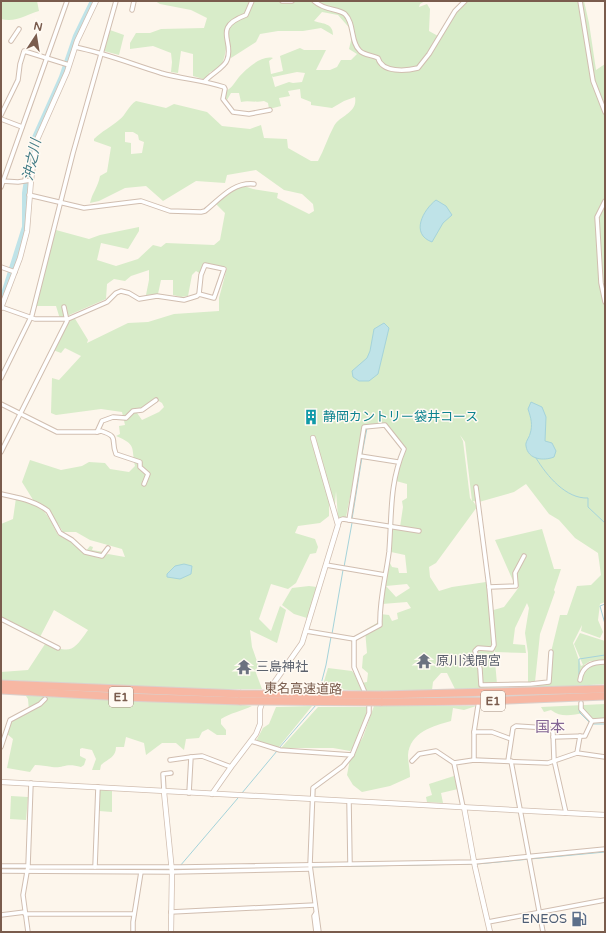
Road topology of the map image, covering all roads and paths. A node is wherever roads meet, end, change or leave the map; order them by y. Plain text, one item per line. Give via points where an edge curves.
1 (67, 1) edge
2 (96, 1) edge
3 (116, 1) edge
4 (134, 1) edge
5 (252, 1) edge
6 (282, 1) edge
7 (292, 1) edge
8 (314, 1) edge
9 (464, 1) edge
10 (580, 1) edge
11 (132, 10) dead end
12 (19, 29) dead end
13 (11, 41) dead end
14 (75, 47) junction
15 (102, 53) junction
16 (47, 59) junction
17 (70, 65) junction
18 (205, 81) junction
19 (270, 110) dead end
20 (605, 112) edge
21 (1, 114) edge
22 (1, 119) edge
23 (22, 127) junction
24 (27, 167) dead end
25 (28, 180) junction
26 (2, 181) edge
27 (254, 184) dead end
28 (1, 187) edge
29 (29, 195) junction
30 (605, 201) edge
31 (61, 203) junction
32 (1, 267) edge
33 (15, 272) junction
34 (199, 294) junction
35 (605, 302) edge
36 (64, 307) dead end
37 (1, 308) edge
38 (31, 318) junction
39 (67, 318) junction
40 (1, 378) edge
41 (156, 400) dead end
42 (1, 404) edge
43 (20, 414) junction
44 (97, 432) junction
45 (313, 438) dead end
46 (1, 452) edge
47 (362, 456) junction
48 (398, 462) junction
49 (144, 484) dead end
50 (476, 487) dead end
51 (1, 494) edge
52 (351, 521) junction
53 (338, 525) junction
54 (391, 527) junction
55 (419, 531) dead end
56 (108, 548) dead end
57 (524, 556) dead end
58 (326, 565) junction
59 (385, 575) junction
60 (489, 588) junction
61 (1, 619) edge
62 (306, 630) junction
63 (354, 639) junction
64 (58, 648) dead end
65 (551, 652) dead end
66 (605, 662) edge
67 (580, 680) dead end
68 (1, 684) edge
69 (605, 689) edge
70 (1, 690) edge
71 (605, 696) edge
72 (240, 697) junction
73 (45, 699) dead end
74 (381, 699) junction
75 (581, 703) dead end
76 (478, 706) dead end
77 (605, 720) edge
78 (592, 721) junction
79 (474, 732) junction
80 (580, 736) junction
81 (553, 737) junction
82 (511, 739) junction
83 (251, 741) junction
84 (1, 747) edge
85 (577, 753) junction
86 (352, 755) junction
87 (191, 757) junction
88 (605, 757) edge
89 (170, 760) dead end
90 (474, 760) junction
91 (554, 760) junction
92 (412, 761) dead end
93 (509, 761) junction
94 (454, 764) junction
95 (231, 767) junction
96 (171, 773) dead end
97 (1, 782) edge
98 (31, 783) junction
99 (98, 787) junction
100 (164, 792) junction
101 (189, 793) junction
102 (212, 794) junction
103 (312, 799) junction
104 (349, 801) junction
105 (464, 807) junction
106 (521, 810) junction
107 (566, 813) junction
108 (605, 815) edge
109 (605, 849) edge
110 (530, 858) junction
111 (474, 862) junction
112 (350, 864) junction
113 (1, 866) edge
114 (28, 867) junction
115 (310, 867) junction
116 (95, 868) junction
117 (172, 869) junction
118 (1, 871) edge
119 (27, 872) junction
120 (141, 872) junction
121 (605, 900) edge
122 (315, 905) junction
123 (171, 912) junction
124 (540, 912) junction
125 (25, 913) junction
126 (134, 914) junction
127 (1, 915) edge
128 (488, 922) junction
129 (28, 932) edge
130 (133, 932) edge
131 (171, 932) edge
132 (318, 932) edge
133 (490, 932) edge
134 (543, 932) edge

1 - 16 street
2 - 14 street
3 - 15 street
4 - 11 street
5 - 18 street via 246,15 231,22 228,29 226,38 229,53 225,65 212,72
6 - 7 street
8 - 9 street via 320,7 343,13 348,18 361,52 378,58 382,65 390,69 407,70 418,68
10 - 20 street via 591,76
12 - 13 street
14 - 15 street
14 - 17 street
15 - 18 street via 162,73
15 - 31 street
16 - 17 street
16 - 21 street via 24,51 18,80
16 - 23 street
17 - 25 street via 36,142
18 - 19 street via 224,87 223,99 233,112 250,114
22 - 23 street
23 - 26 street
24 - 25 street
25 - 26 street
25 - 29 street
26 - 28 street
27 - 31 street via 243,184 234,188 201,212 170,211 141,201 84,208
29 - 31 street
29 - 33 street via 28,231
30 - 35 street via 597,217 601,283
31 - 38 street
32 - 33 street
33 - 37 street
34 - 34 street via 216,297 224,269 205,265
34 - 39 street via 184,300 157,296 137,299 121,291 107,302
36 - 39 street
37 - 38 street
38 - 39 street
38 - 40 street
39 - 43 street
41 - 44 street via 142,410 133,411 126,418 113,417 102,421
42 - 43 street
43 - 44 street via 57,432
43 - 46 street
44 - 49 street via 111,434 118,456 140,462 140,468 148,474
45 - 53 street
47 - 48 street
47 - 48 street via 364,426 385,425 404,449
47 - 52 street
48 - 54 street via 391,497
50 - 60 street
51 - 56 street via 27,500 46,509 60,533 85,552 102,556
52 - 53 street via 340,520
52 - 54 street
53 - 58 street
54 - 55 street
54 - 59 street
57 - 60 street via 515,574 516,586
58 - 59 street
58 - 62 street
59 - 63 street via 380,625
60 - 65 street via 494,645 492,649 478,648 475,651 481,684 549,682
61 - 64 street
62 - 63 street
62 - 83 street via 302,643 264,697 260,709 259,728
63 - 86 street via 354,667 364,686 370,708
66 - 67 street via 590,664 581,674
68 - 72 highway, 東名高速道路 / E1
69 - 74 highway, 東名高速道路 / E1
70 - 72 highway, 東名高速道路 / E1 via 95,696
71 - 74 highway, 東名高速道路 / E1 via 484,701
72 - 74 highway, 東名高速道路 / E1, bridge
73 - 84 street via 10,720
75 - 78 street via 581,709
76 - 79 street
77 - 78 street
78 - 80 street via 587,735
79 - 82 street via 492,732
79 - 90 street
80 - 81 street
80 - 85 street
81 - 82 street via 553,732 548,728 516,726 513,728
81 - 91 street
82 - 93 street
83 - 86 street via 278,750
83 - 95 street
85 - 88 street
85 - 91 street
86 - 103 street via 343,766 315,785
87 - 89 street
87 - 95 street via 202,756
87 - 101 street
90 - 93 street
90 - 94 street
91 - 93 street
91 - 107 street
92 - 94 street via 420,754 436,750
93 - 106 street
94 - 105 street
95 - 102 street
96 - 100 street via 163,774
97 - 98 street
98 - 99 street
98 - 114 street
99 - 100 street
99 - 116 street
100 - 101 street
100 - 117 street
101 - 102 street
102 - 103 street
103 - 104 street
103 - 115 street
104 - 105 street
104 - 112 street
105 - 106 street
105 - 111 street
106 - 107 street
106 - 110 street
107 - 108 street
109 - 110 street
110 - 111 street
110 - 124 street
111 - 112 street
111 - 128 street
112 - 115 street
113 - 114 street
114 - 116 street
114 - 119 street
115 - 117 street
115 - 117 street
115 - 122 street
116 - 117 street
117 - 120 street
117 - 123 street
118 - 119 street
119 - 120 street
119 - 125 street via 23,895
120 - 126 street
121 - 124 street
122 - 123 street
122 - 132 street
123 - 131 street
124 - 128 street
124 - 134 street
125 - 126 street
125 - 127 street
125 - 129 street
126 - 130 street
128 - 133 street

